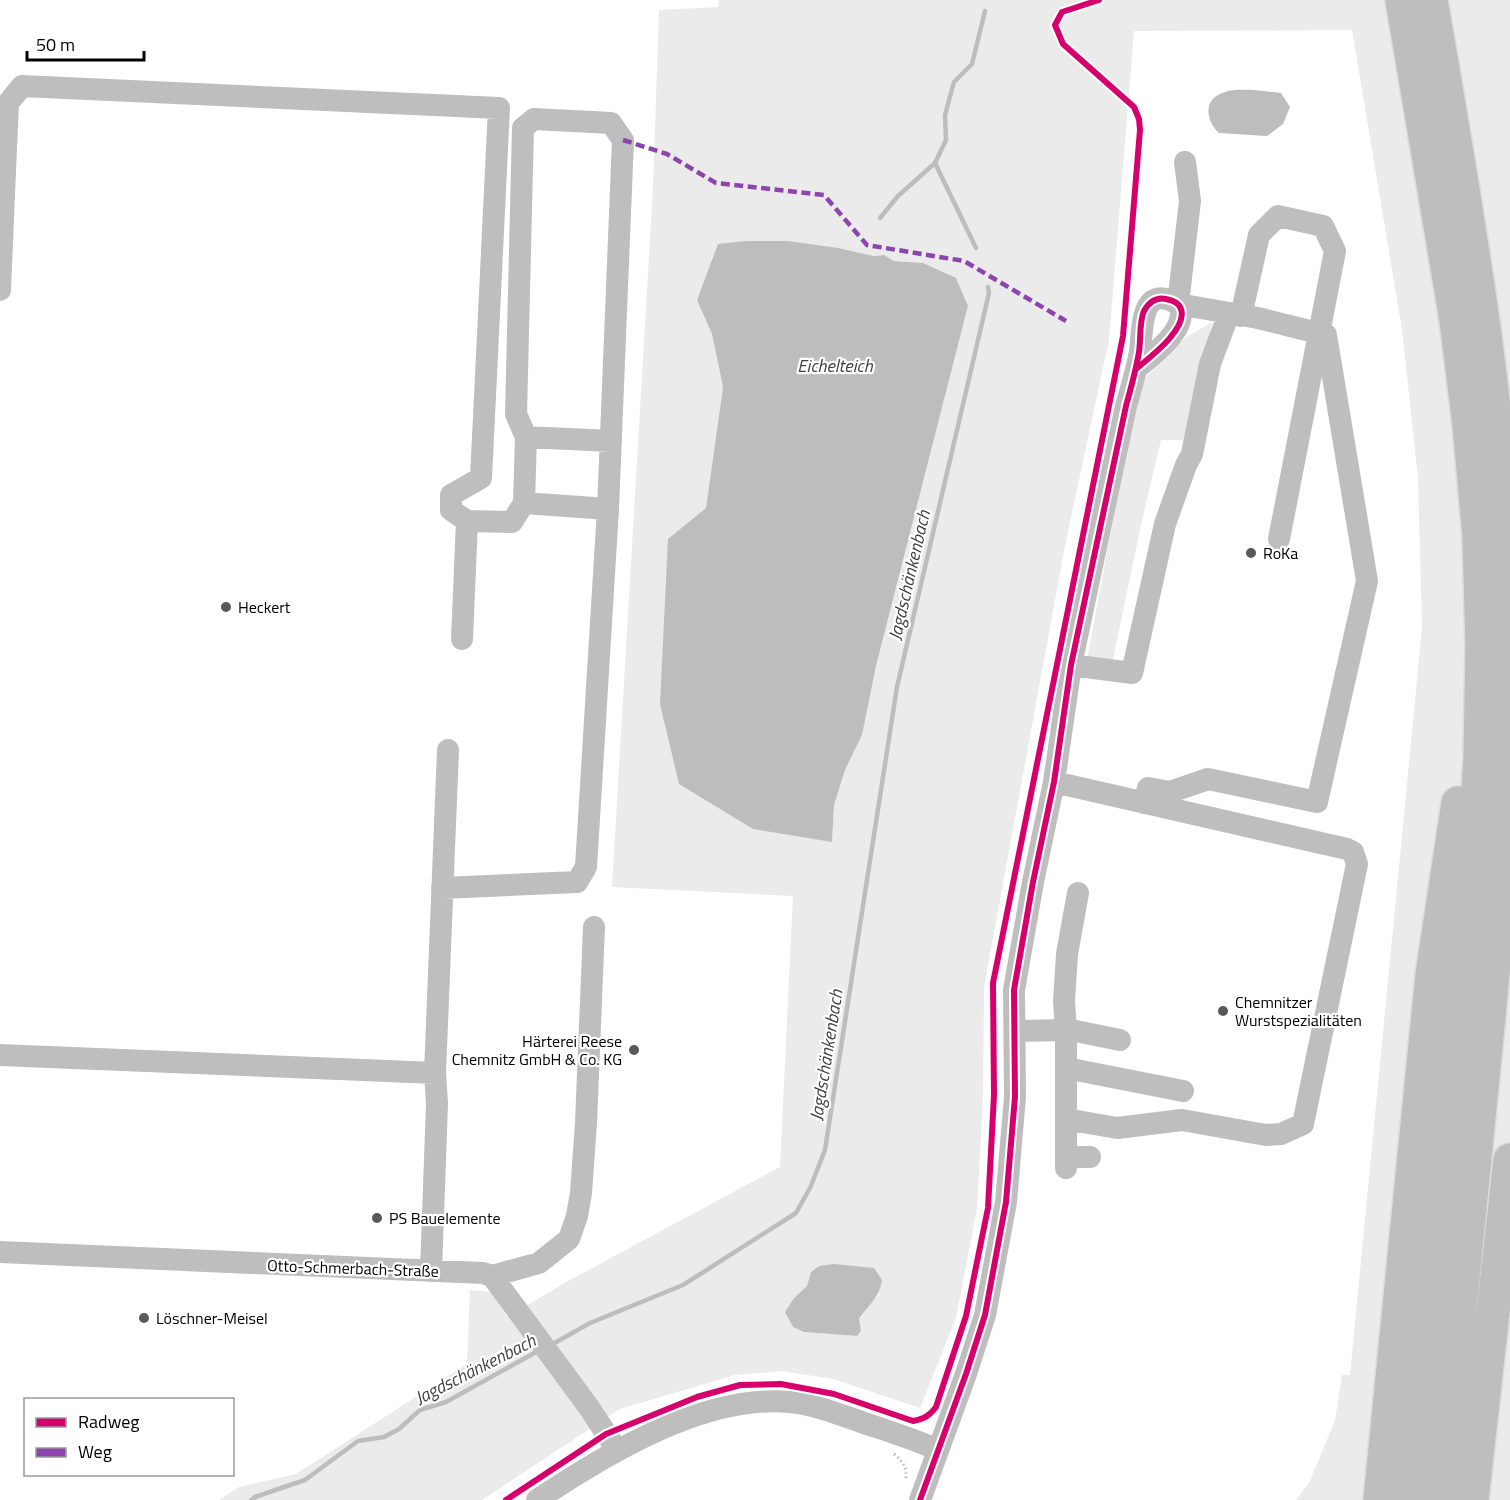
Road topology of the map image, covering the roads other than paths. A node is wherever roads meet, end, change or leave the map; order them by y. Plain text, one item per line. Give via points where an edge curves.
1 (1419, 12) edge
2 (1185, 162) dead end
3 (2, 195) edge
4 (0, 290) edge
5 (1178, 304) junction
6 (1235, 315) junction
7 (1319, 334) junction
8 (1136, 369) junction
9 (526, 437) junction
10 (611, 441) junction
11 (524, 503) junction
12 (608, 509) junction
13 (467, 521) junction
14 (1279, 539) dead end
15 (462, 639) dead end
16 (1482, 645) junction
17 (1071, 665) junction
18 (448, 750) dead end
19 (1054, 782) junction
20 (1144, 803) junction
21 (1503, 849) junction
22 (442, 888) junction
23 (1078, 893) dead end
24 (1510, 903) edge
25 (594, 927) dead end
26 (1066, 1030) junction
27 (1016, 1031) junction
28 (1120, 1040) dead end
29 (0, 1055) edge
30 (1066, 1068) junction
31 (435, 1073) junction
32 (1183, 1091) dead end
33 (1066, 1119) junction
34 (1090, 1157) dead end
35 (1510, 1160) edge
36 (0, 1252) edge
37 (431, 1271) junction
38 (492, 1276) junction
39 (617, 1450) junction
40 (938, 1450) junction
41 (913, 1493) edge
42 (531, 1494) edge
43 (1380, 1500) edge
44 (1412, 1500) edge
45 (1441, 1500) edge
46 (1472, 1500) edge

1 - 16 highway via 1467,402 1479,536
1 - 21 highway via 1484,321 1496,418 1510,656
2 - 5 street via 1190,201
3 - 4 street
3 - 13 street via 8,104 21,86 498,108 481,478 451,495 451,510
5 - 6 street
5 - 8 street via 1182,316 1171,338
5 - 8 street via 1161,298 1152,301 1143,312
6 - 7 street
6 - 7 street via 1259,235 1278,216 1323,226 1335,251
6 - 17 street via 1210,364 1192,453 1165,524 1132,673
7 - 14 street
7 - 20 street via 1326,335 1367,581 1317,802 1208,779 1170,792 1148,788
8 - 17 street
9 - 10 street
9 - 10 street via 516,414 523,128 534,119 611,123 623,140
9 - 11 street
10 - 12 street
11 - 12 street
11 - 13 street via 512,522
12 - 22 street via 586,867 577,882
13 - 15 street
16 - 43 highway via 1469,685 1460,786 1432,975
16 - 44 highway via 1473,872
17 - 19 street
18 - 22 street
19 - 20 street
19 - 27 street via 1014,990
20 - 33 street via 1347,849 1356,857 1357,869 1307,1110 1303,1124 1281,1134 1266,1135 1182,1120 1117,1128
21 - 24 highway
21 - 45 highway
22 - 31 street
23 - 26 street via 1067,954
25 - 38 street via 577,1216 569,1239 539,1263
26 - 27 street
26 - 28 street
26 - 30 street
27 - 40 street via 1006,1202 985,1315
29 - 31 street
30 - 32 street
30 - 33 street
31 - 37 street
33 - 34 street via 1066,1163
35 - 46 highway
36 - 37 street, Otto-Schmerbach-Straße
37 - 38 street, Otto-Schmerbach-Straße
38 - 39 street
39 - 40 street via 728,1406 781,1402 816,1407
39 - 42 street
40 - 41 street

